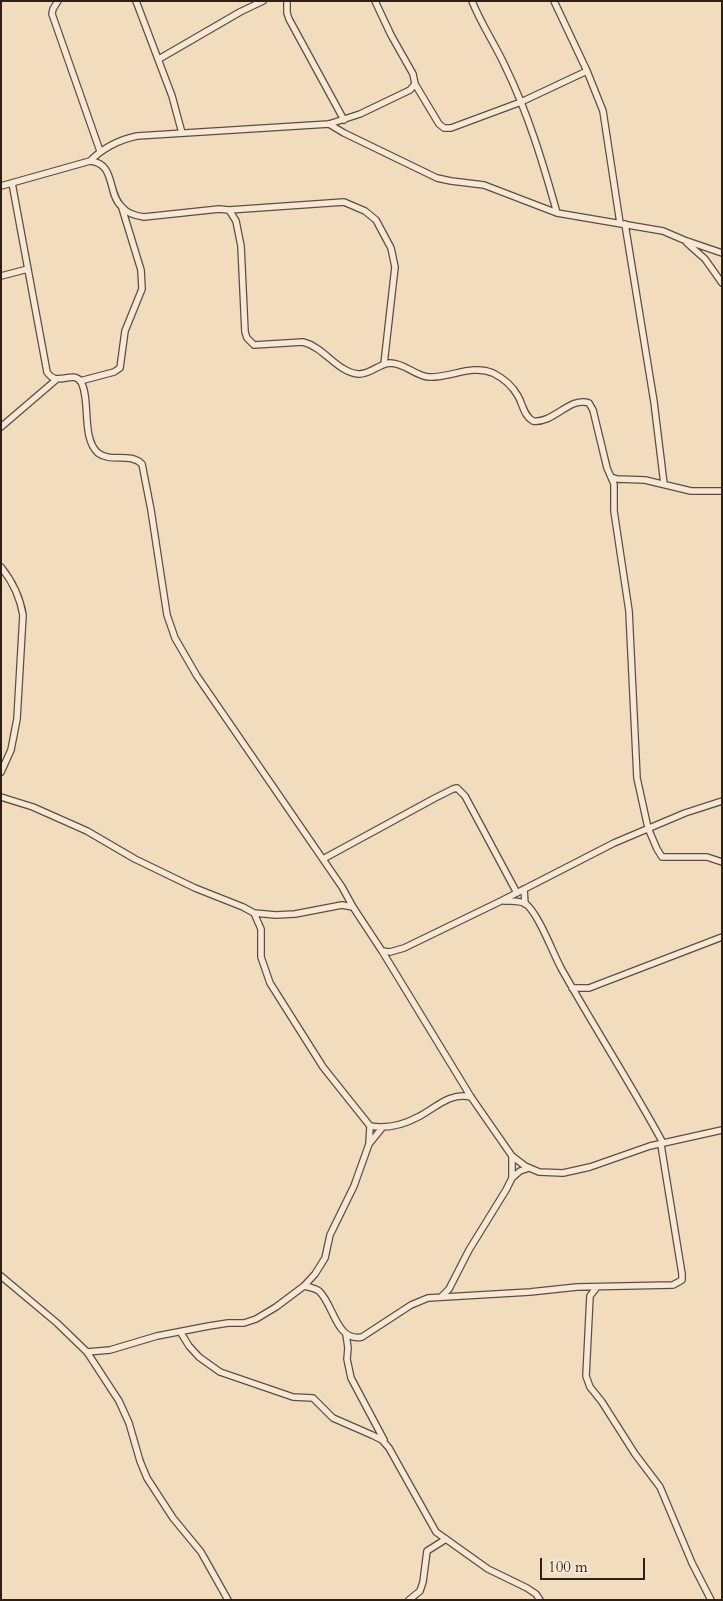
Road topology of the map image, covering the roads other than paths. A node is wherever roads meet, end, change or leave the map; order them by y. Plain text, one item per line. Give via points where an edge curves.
1 (58, 1) edge
2 (136, 1) edge
3 (263, 1) edge
4 (287, 1) edge
5 (375, 1) edge
6 (472, 1) edge
7 (554, 1) edge
8 (159, 59) junction
9 (588, 71) junction
10 (415, 84) junction
11 (521, 102) junction
12 (344, 120) junction
13 (329, 124) junction
14 (182, 133) junction
15 (100, 151) junction
16 (90, 160) junction
17 (12, 183) junction
18 (1, 186) edge
19 (122, 208) junction
20 (229, 210) junction
21 (558, 213) junction
22 (622, 223) junction
23 (684, 240) junction
24 (722, 253) edge
25 (28, 269) junction
26 (1, 276) edge
27 (722, 283) edge
28 (384, 364) junction
29 (58, 379) junction
30 (80, 381) junction
31 (1, 427) edge
32 (609, 473) junction
33 (664, 484) junction
34 (722, 491) edge
35 (1, 567) edge
36 (1, 772) edge
37 (1, 797) edge
38 (722, 801) edge
39 (648, 828) junction
40 (323, 859) junction
41 (722, 862) edge
42 (524, 889) junction
43 (517, 893) junction
44 (501, 901) junction
45 (525, 904) junction
46 (353, 908) junction
47 (254, 913) junction
48 (722, 937) edge
49 (382, 951) junction
50 (572, 988) junction
51 (584, 989) junction
52 (580, 1001) junction
53 (471, 1097) junction
54 (370, 1126) junction
55 (382, 1128) junction
56 (722, 1130) edge
57 (369, 1144) junction
58 (662, 1144) junction
59 (512, 1156) junction
60 (530, 1168) junction
61 (512, 1178) junction
62 (1, 1276) edge
63 (304, 1286) junction
64 (597, 1286) junction
65 (442, 1296) junction
66 (181, 1333) junction
67 (346, 1334) junction
68 (88, 1352) junction
69 (386, 1444) junction
70 (446, 1539) junction
71 (228, 1600) edge
72 (409, 1600) edge
73 (540, 1600) edge
74 (711, 1600) edge

1 - 15 street via 52,14
2 - 8 street
3 - 8 street
4 - 12 street via 289,19
5 - 10 street via 413,74
6 - 11 street
7 - 9 street
8 - 14 street
9 - 11 street
9 - 22 street via 603,111
10 - 11 street via 444,128
10 - 12 street via 410,90
11 - 21 street
12 - 13 street
13 - 14 street
13 - 21 street via 437,178 484,185
14 - 15 street via 125,139
15 - 16 street
16 - 17 street
16 - 19 street via 104,167
17 - 18 street
17 - 25 street
19 - 20 street via 144,217
19 - 30 street via 140,270 142,289 125,330 120,368
20 - 28 street via 238,224 245,332 250,342 262,345 311,344 345,369 358,374 365,374
20 - 28 street via 344,202 365,210 376,220 391,248 395,266
21 - 22 street
22 - 23 street via 663,231
22 - 33 street via 654,402
23 - 24 street
23 - 27 street via 705,259
25 - 26 street
25 - 29 street via 46,365 50,376
28 - 32 street via 404,366 430,377 466,371 493,373 512,387 533,422 543,421 578,402 589,403
29 - 30 street via 76,377
29 - 31 street
30 - 40 street via 89,431 97,452 132,458 142,464 167,615 175,638 197,676
32 - 33 street via 617,479
32 - 39 street via 614,484 614,510 629,611 637,778
33 - 34 street via 691,491
35 - 36 street via 14,586 23,616 17,719 11,750
37 - 47 street via 78,827 135,859
38 - 39 street
39 - 41 street via 662,857 707,857
39 - 42 street
40 - 43 street via 457,788 465,796
40 - 46 street
42 - 43 street
42 - 45 street
43 - 44 street
44 - 45 street
44 - 49 street via 404,948
45 - 50 street via 537,920
46 - 47 street via 342,905 295,914
46 - 49 street
47 - 54 street via 261,929 261,957 274,991 322,1068
48 - 51 street
49 - 53 street
50 - 51 street
50 - 52 street
51 - 52 street
52 - 58 street via 631,1084
53 - 55 street via 457,1095 416,1118
53 - 59 street
54 - 55 street
54 - 57 street
55 - 57 street
56 - 58 street
57 - 63 street via 354,1186 330,1235 325,1258
58 - 60 street via 563,1173 539,1172
58 - 64 street via 682,1280 663,1286
59 - 60 street
59 - 61 street
60 - 61 street
61 - 65 street
62 - 68 street
63 - 66 street via 256,1319
63 - 67 street via 318,1290
64 - 65 street
64 - 74 street via 590,1296 587,1382 660,1487
65 - 67 street via 416,1303 362,1337
66 - 68 street
66 - 69 street via 199,1357 220,1372 293,1397 314,1398 332,1418
67 - 69 street via 351,1378
68 - 71 street via 127,1418 147,1478 173,1518 201,1552
69 - 70 street via 434,1528
70 - 72 street via 427,1551 420,1591
70 - 73 street via 488,1569 536,1594

